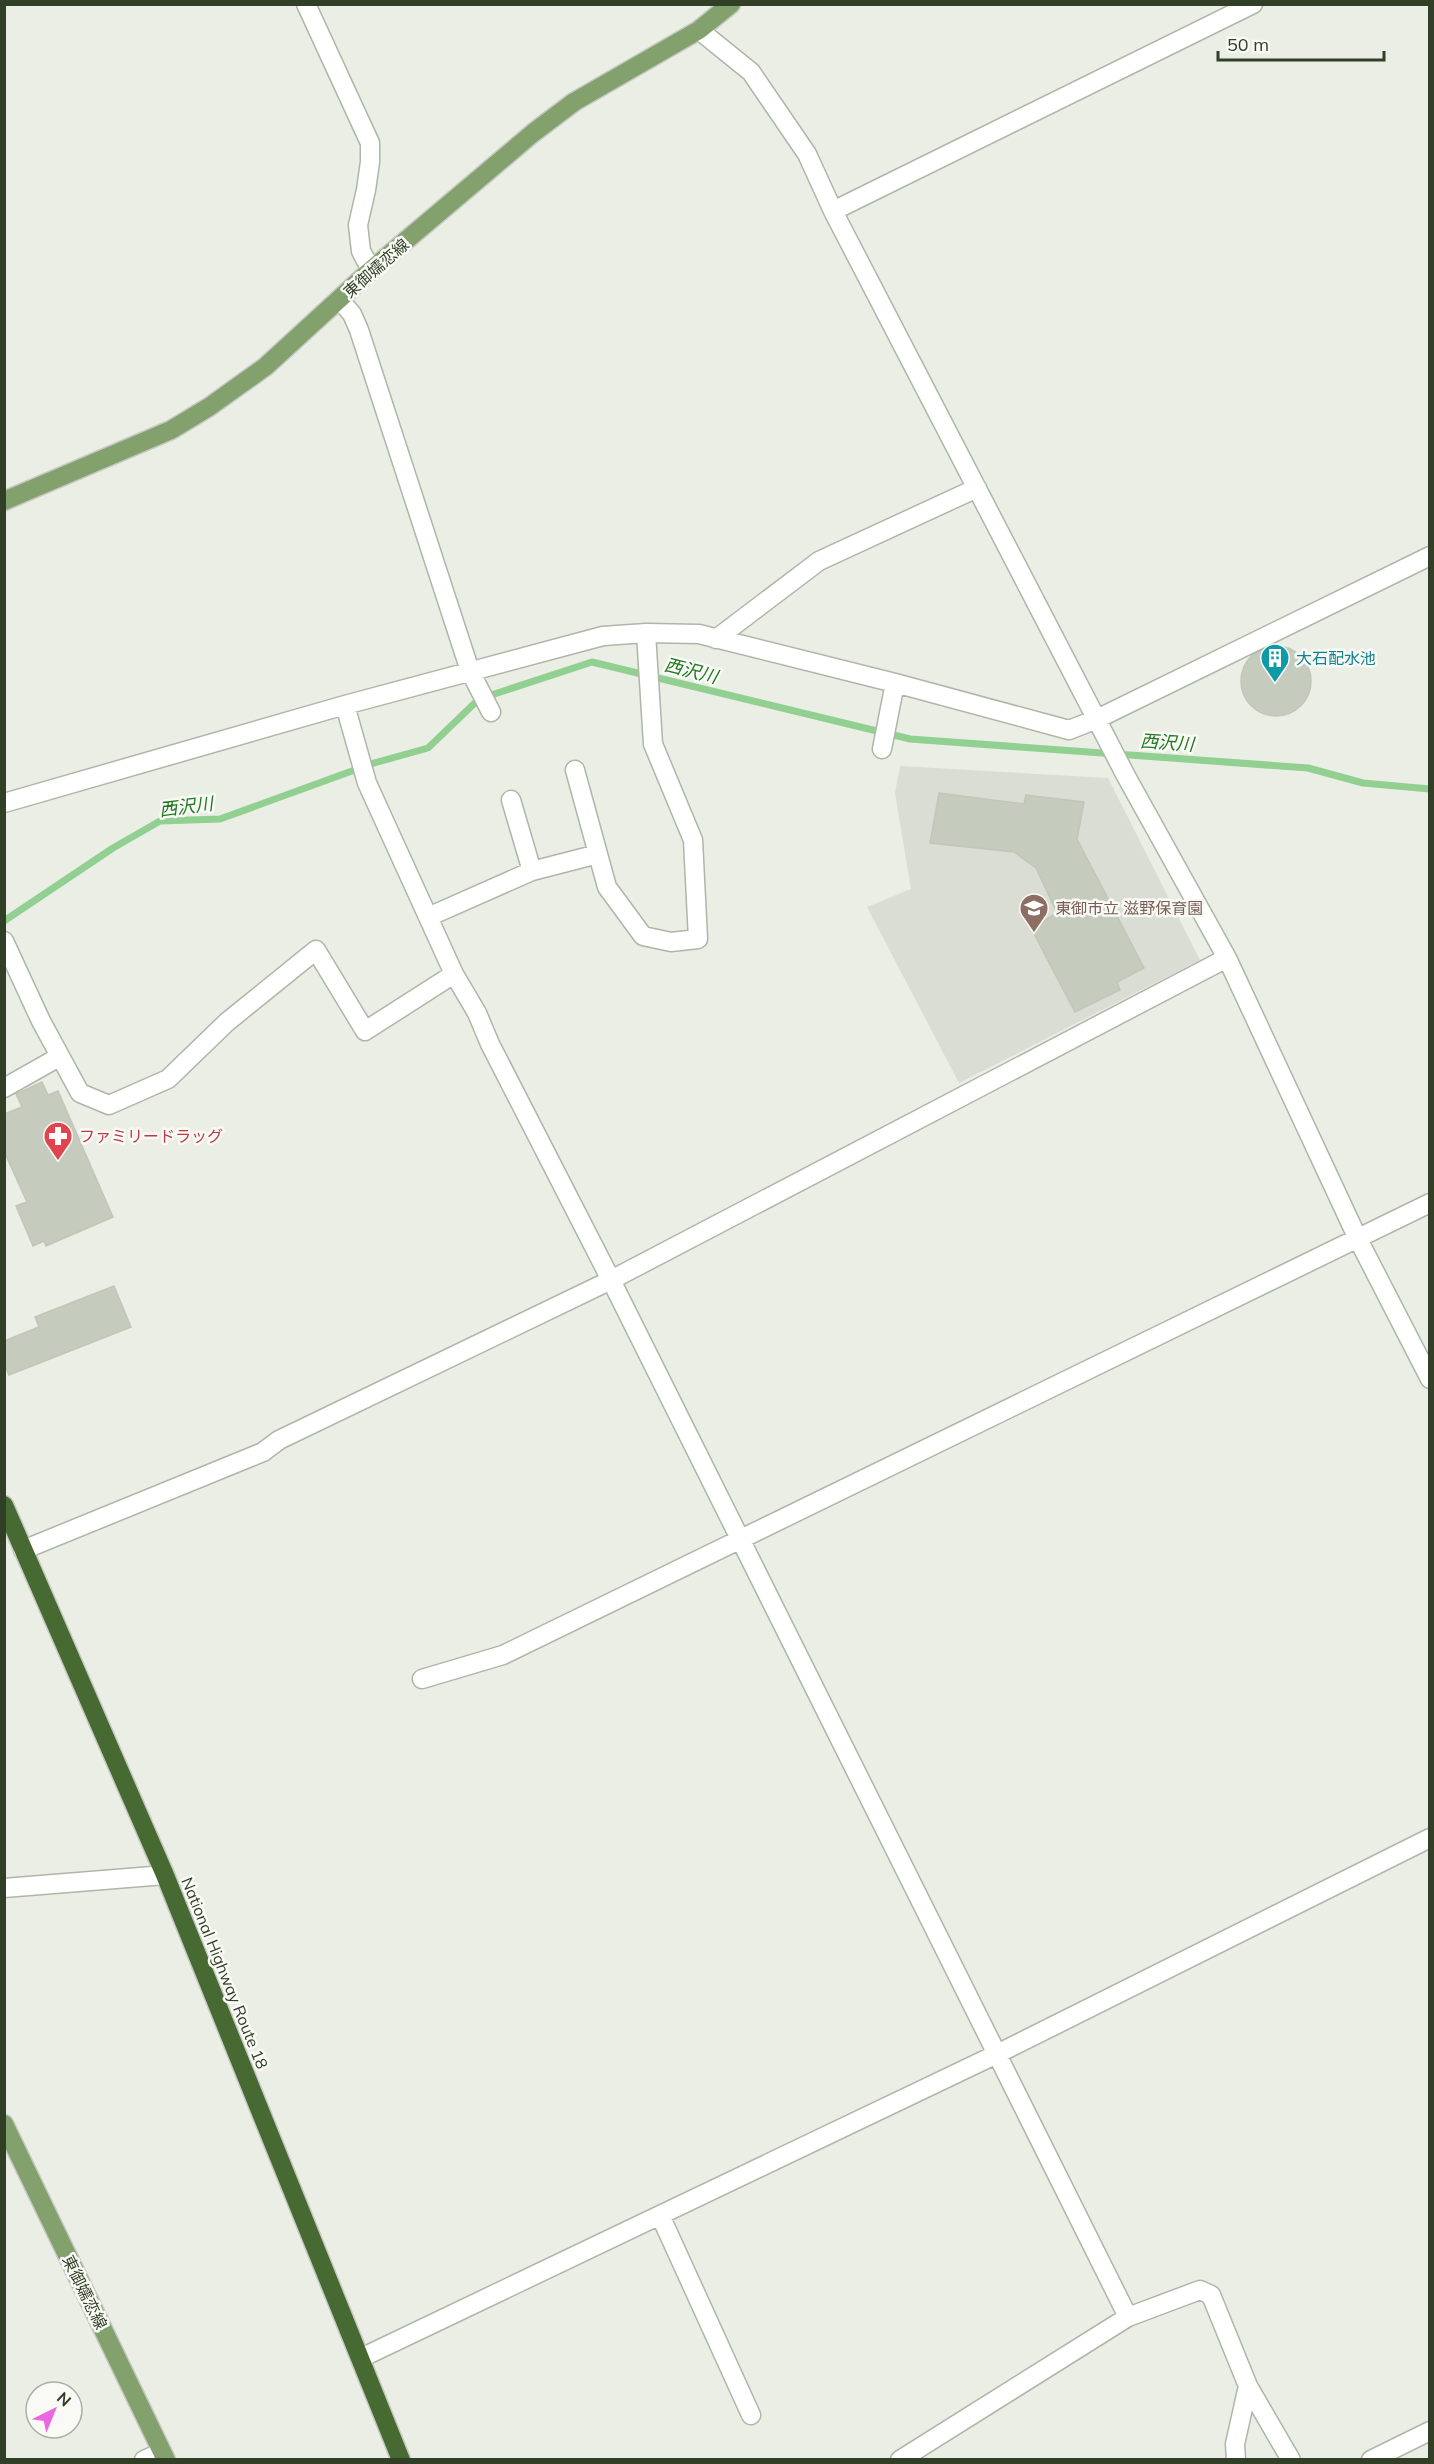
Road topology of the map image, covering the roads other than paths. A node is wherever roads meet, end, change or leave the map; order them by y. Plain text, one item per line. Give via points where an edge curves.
1 (306, 4) edge
2 (731, 4) edge
3 (1253, 4) edge
4 (699, 30) junction
5 (833, 210) junction
6 (371, 270) junction
7 (340, 300) junction
8 (977, 488) junction
9 (4, 501) edge
10 (1430, 556) edge
11 (646, 633) junction
12 (716, 639) junction
13 (473, 678) junction
14 (895, 683) junction
15 (345, 705) junction
16 (491, 712) dead end
17 (1097, 719) junction
18 (882, 749) dead end
19 (575, 770) dead end
20 (511, 800) dead end
21 (4, 803) edge
22 (598, 854) junction
23 (532, 871) junction
24 (428, 917) junction
25 (4, 941) edge
26 (1227, 958) junction
27 (454, 974) junction
28 (59, 1057) junction
29 (4, 1088) edge
30 (1430, 1203) edge
31 (1358, 1239) junction
32 (611, 1280) junction
33 (1430, 1379) edge
34 (4, 1505) edge
35 (741, 1540) junction
36 (23, 1550) junction
37 (422, 1679) dead end
38 (1430, 1838) edge
39 (165, 1875) junction
40 (4, 1888) edge
41 (997, 2054) junction
42 (4, 2124) edge
43 (660, 2215) junction
44 (1128, 2317) junction
45 (361, 2358) junction
46 (1248, 2386) junction
47 (752, 2415) dead end
48 (1430, 2431) edge
49 (164, 2456) edge
50 (144, 2460) edge
51 (400, 2460) edge
52 (900, 2460) edge
53 (1236, 2460) edge
54 (1291, 2460) edge
55 (1371, 2460) edge

1 - 6 street via 370,143 358,225 361,251
2 - 4 main road, 東御嬬恋線
3 - 5 street
4 - 5 street via 751,72 807,154
4 - 6 main road, 東御嬬恋線 via 533,133
5 - 8 street
6 - 7 main road, 東御嬬恋線
7 - 9 main road, 東御嬬恋線 via 265,367 209,408 171,430
7 - 13 street via 359,330
8 - 12 street via 819,561
8 - 17 street
10 - 17 street
11 - 12 street via 699,634
11 - 13 street via 603,636
11 - 22 street via 653,744 693,840 698,939 671,942 643,936 608,887
12 - 14 street
13 - 15 street
13 - 16 street
14 - 17 street via 1069,730
14 - 18 street
15 - 21 street
15 - 24 street via 366,781
17 - 26 street
19 - 22 street
20 - 23 street
22 - 23 street
23 - 24 street
24 - 27 street
25 - 28 street
26 - 31 street
26 - 32 street
27 - 28 street via 364,1031 316,950 227,1022 168,1079 109,1106 80,1094
27 - 32 street
28 - 29 street
30 - 31 street
31 - 33 street
31 - 35 street
32 - 35 street
32 - 36 street via 279,1440 263,1452
34 - 36 highway, National Highway Route 18
35 - 37 street via 503,1655
35 - 41 street
36 - 39 highway, National Highway Route 18
38 - 41 street
39 - 40 street
39 - 45 highway, National Highway Route 18
41 - 43 street
41 - 44 street
42 - 49 main road, 東御嬬恋線
43 - 45 street
43 - 47 street
44 - 46 street via 1200,2290 1211,2295
44 - 52 street
45 - 51 highway, National Highway Route 18
46 - 53 street via 1235,2444
46 - 54 street
48 - 55 street
49 - 50 street

